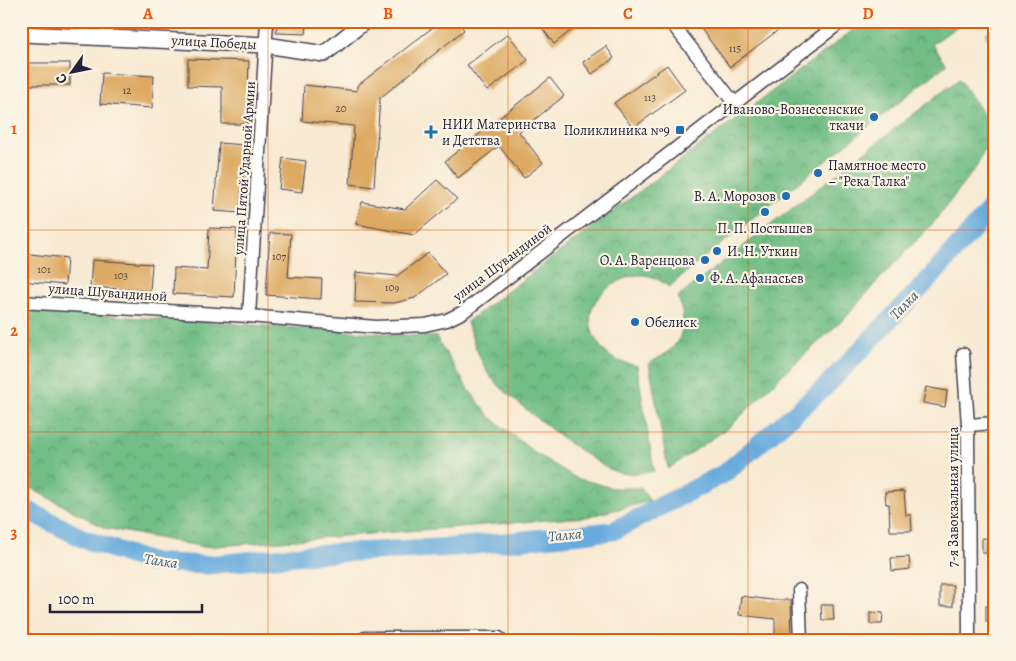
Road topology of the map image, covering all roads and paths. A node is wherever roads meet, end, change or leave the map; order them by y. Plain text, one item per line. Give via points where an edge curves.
1 (267, 21) edge
2 (365, 21) edge
3 (670, 21) edge
4 (842, 21) edge
5 (21, 34) edge
6 (266, 45) junction
7 (735, 104) junction
8 (21, 302) edge
9 (249, 316) junction
10 (963, 354) dead end
11 (995, 423) edge
12 (968, 425) junction
13 (799, 590) dead end
14 (365, 639) edge
15 (499, 639) edge
16 (801, 640) edge
17 (969, 640) edge

1 - 6 street, улица Пятой Ударной Армии
2 - 6 street, улица Победы via 324,54
3 - 7 street
4 - 7 street, улица Шувандиной
5 - 6 street, улица Победы
6 - 9 street, улица Пятой Ударной Армии
7 - 9 street, улица Шувандиной via 463,312 447,320 425,325 376,327
8 - 9 street, улица Шувандиной
10 - 12 street, 7-я Завокзальная улица
11 - 12 street
12 - 17 street, 7-я Завокзальная улица
13 - 16 street
14 - 15 street

